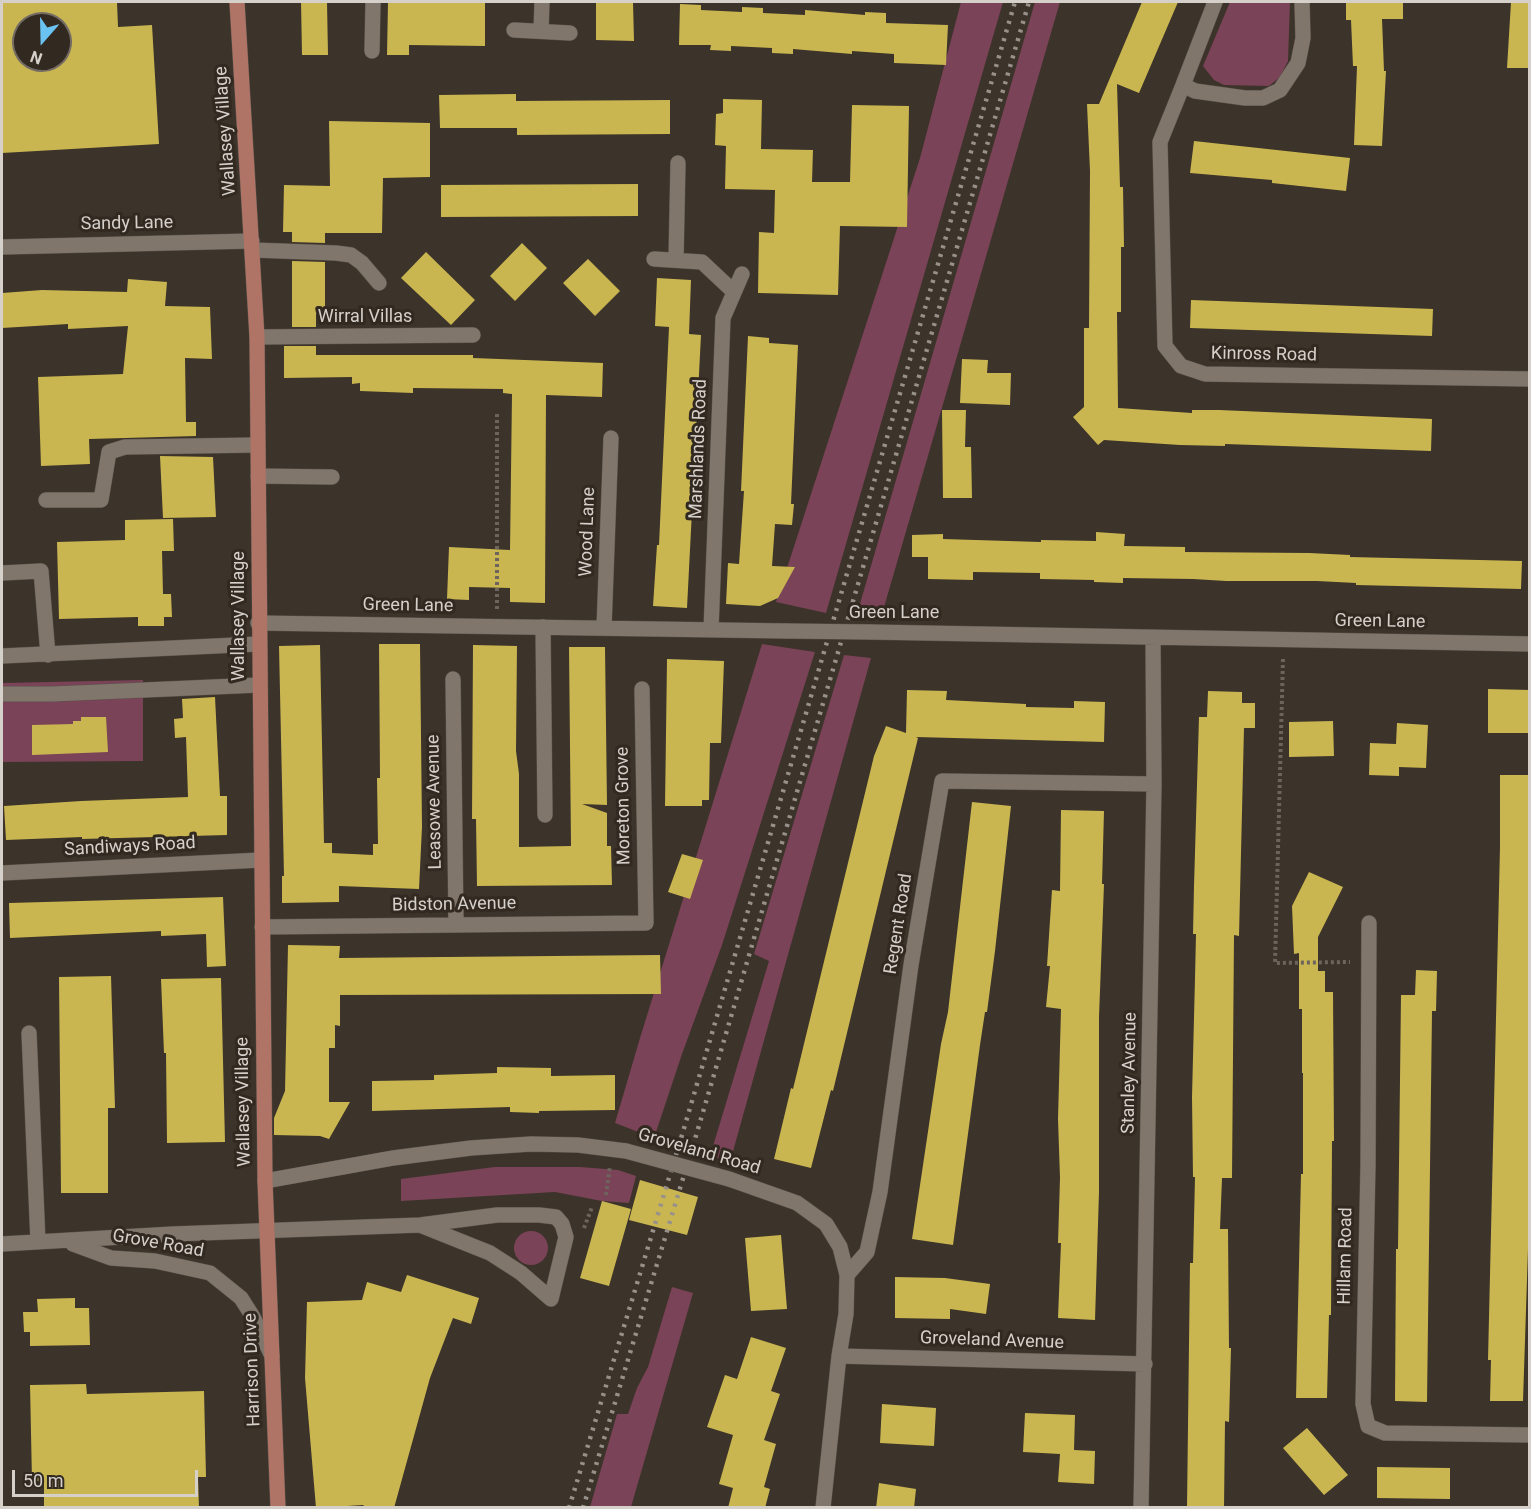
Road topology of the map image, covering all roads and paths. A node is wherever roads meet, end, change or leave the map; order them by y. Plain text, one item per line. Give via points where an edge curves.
1 (237, 2) edge
2 (373, 2) edge
3 (542, 2) edge
4 (1215, 2) edge
5 (1302, 2) edge
6 (514, 30) dead end
7 (541, 31) junction
8 (570, 33) dead end
9 (372, 51) dead end
10 (1183, 85) junction
11 (678, 163) dead end
12 (253, 245) junction
13 (2, 247) edge
14 (654, 259) dead end
15 (676, 260) junction
16 (742, 274) dead end
17 (379, 283) dead end
18 (734, 292) junction
19 (473, 336) dead end
20 (256, 337) junction
21 (1530, 379) edge
22 (497, 412) dead end
23 (610, 438) dead end
24 (257, 445) junction
25 (258, 476) junction
26 (332, 477) dead end
27 (46, 500) dead end
28 (2, 573) edge
29 (258, 623) junction
30 (497, 626) junction
31 (543, 627) junction
32 (604, 627) junction
33 (711, 630) junction
34 (1153, 639) junction
35 (1283, 640) junction
36 (258, 644) junction
37 (1530, 644) edge
38 (48, 655) junction
39 (2, 656) edge
40 (453, 679) dead end
41 (259, 685) junction
42 (642, 689) dead end
43 (2, 694) edge
44 (1154, 784) junction
45 (545, 814) dead end
46 (261, 860) junction
47 (2, 873) edge
48 (646, 923) joint
49 (1369, 923) dead end
50 (456, 924) junction
51 (262, 927) junction
52 (1369, 962) junction
53 (29, 1033) dead end
54 (609, 1170) dead end
55 (265, 1181) junction
56 (606, 1196) dead end
57 (420, 1225) junction
58 (268, 1230) junction
59 (68, 1241) junction
60 (38, 1242) junction
61 (2, 1245) edge
62 (847, 1275) junction
63 (272, 1356) junction
64 (839, 1356) junction
65 (1145, 1364) junction
66 (1530, 1435) edge
67 (278, 1508) edge
68 (823, 1508) edge
69 (1141, 1508) edge

1 - 12 main road, Wallasey Village
2 - 9 street
3 - 7 street
4 - 10 street, Kinross Road
5 - 10 street via 1303,38 1298,63 1280,90 1263,98 1245,98 1196,91
6 - 7 street
7 - 8 street
10 - 21 street, Kinross Road via 1160,142 1165,346 1181,366 1205,374
11 - 15 street
12 - 13 street, Sandy Lane
12 - 17 street, Sandy Lane via 351,255
12 - 20 main road, Wallasey Village
14 - 15 street
15 - 18 street via 702,262
16 - 18 street, Marshlands Road
18 - 33 street, Marshlands Road via 723,318
19 - 20 street, Wirral Villas
20 - 24 main road, Wallasey Village
22 - 30 path
23 - 32 street, Wood Lane
24 - 25 main road, Wallasey Village
24 - 27 street via 125,447 109,452 101,500
25 - 26 street
25 - 29 main road, Wallasey Village
28 - 38 street via 41,571
29 - 30 street, Green Lane
29 - 36 main road, Wallasey Village
30 - 31 street, Green Lane
31 - 32 street, Green Lane
31 - 45 street
32 - 33 street, Green Lane
33 - 34 street, Green Lane, bridge
34 - 35 street, Green Lane
34 - 44 street, Stanley Avenue
35 - 37 street, Green Lane
35 - 52 path via 1275,963
36 - 38 street
36 - 41 main road, Wallasey Village
38 - 39 street
40 - 50 street, Leasowe Avenue
41 - 43 street
41 - 46 main road, Wallasey Village
42 - 48 street, Moreton Grove
44 - 62 street, Regent Road via 942,781 911,965 880,1192 867,1252
44 - 65 street, Stanley Avenue
46 - 47 street, Sandiways Road
46 - 51 main road, Wallasey Village
48 - 50 street, Bidston Avenue
49 - 52 street, Hillam Road
50 - 51 street, Bidston Avenue
51 - 55 main road, Wallasey Village
52 - 66 street, Hillam Road via 1363,1404 1368,1426 1385,1433
53 - 60 street
54 - 56 path
55 - 58 main road, Wallasey Village
55 - 62 street, Groveland Road, bridge via 393,1158 531,1143 626,1151 729,1179 797,1203 826,1224 840,1247
57 - 57 street, Grove Road via 490,1253 551,1299 566,1237 556,1217 497,1215
57 - 58 street, Grove Road
58 - 59 street, Grove Road
58 - 63 main road, Harrison Drive
59 - 60 street, Grove Road
59 - 63 street, Grove Road via 111,1258 203,1270 241,1298
60 - 61 street, Grove Road
62 - 64 street, Groveland Road
63 - 67 main road, Harrison Drive
64 - 65 street, Groveland Avenue
64 - 68 street, Groveland Road
65 - 69 street, Stanley Avenue

